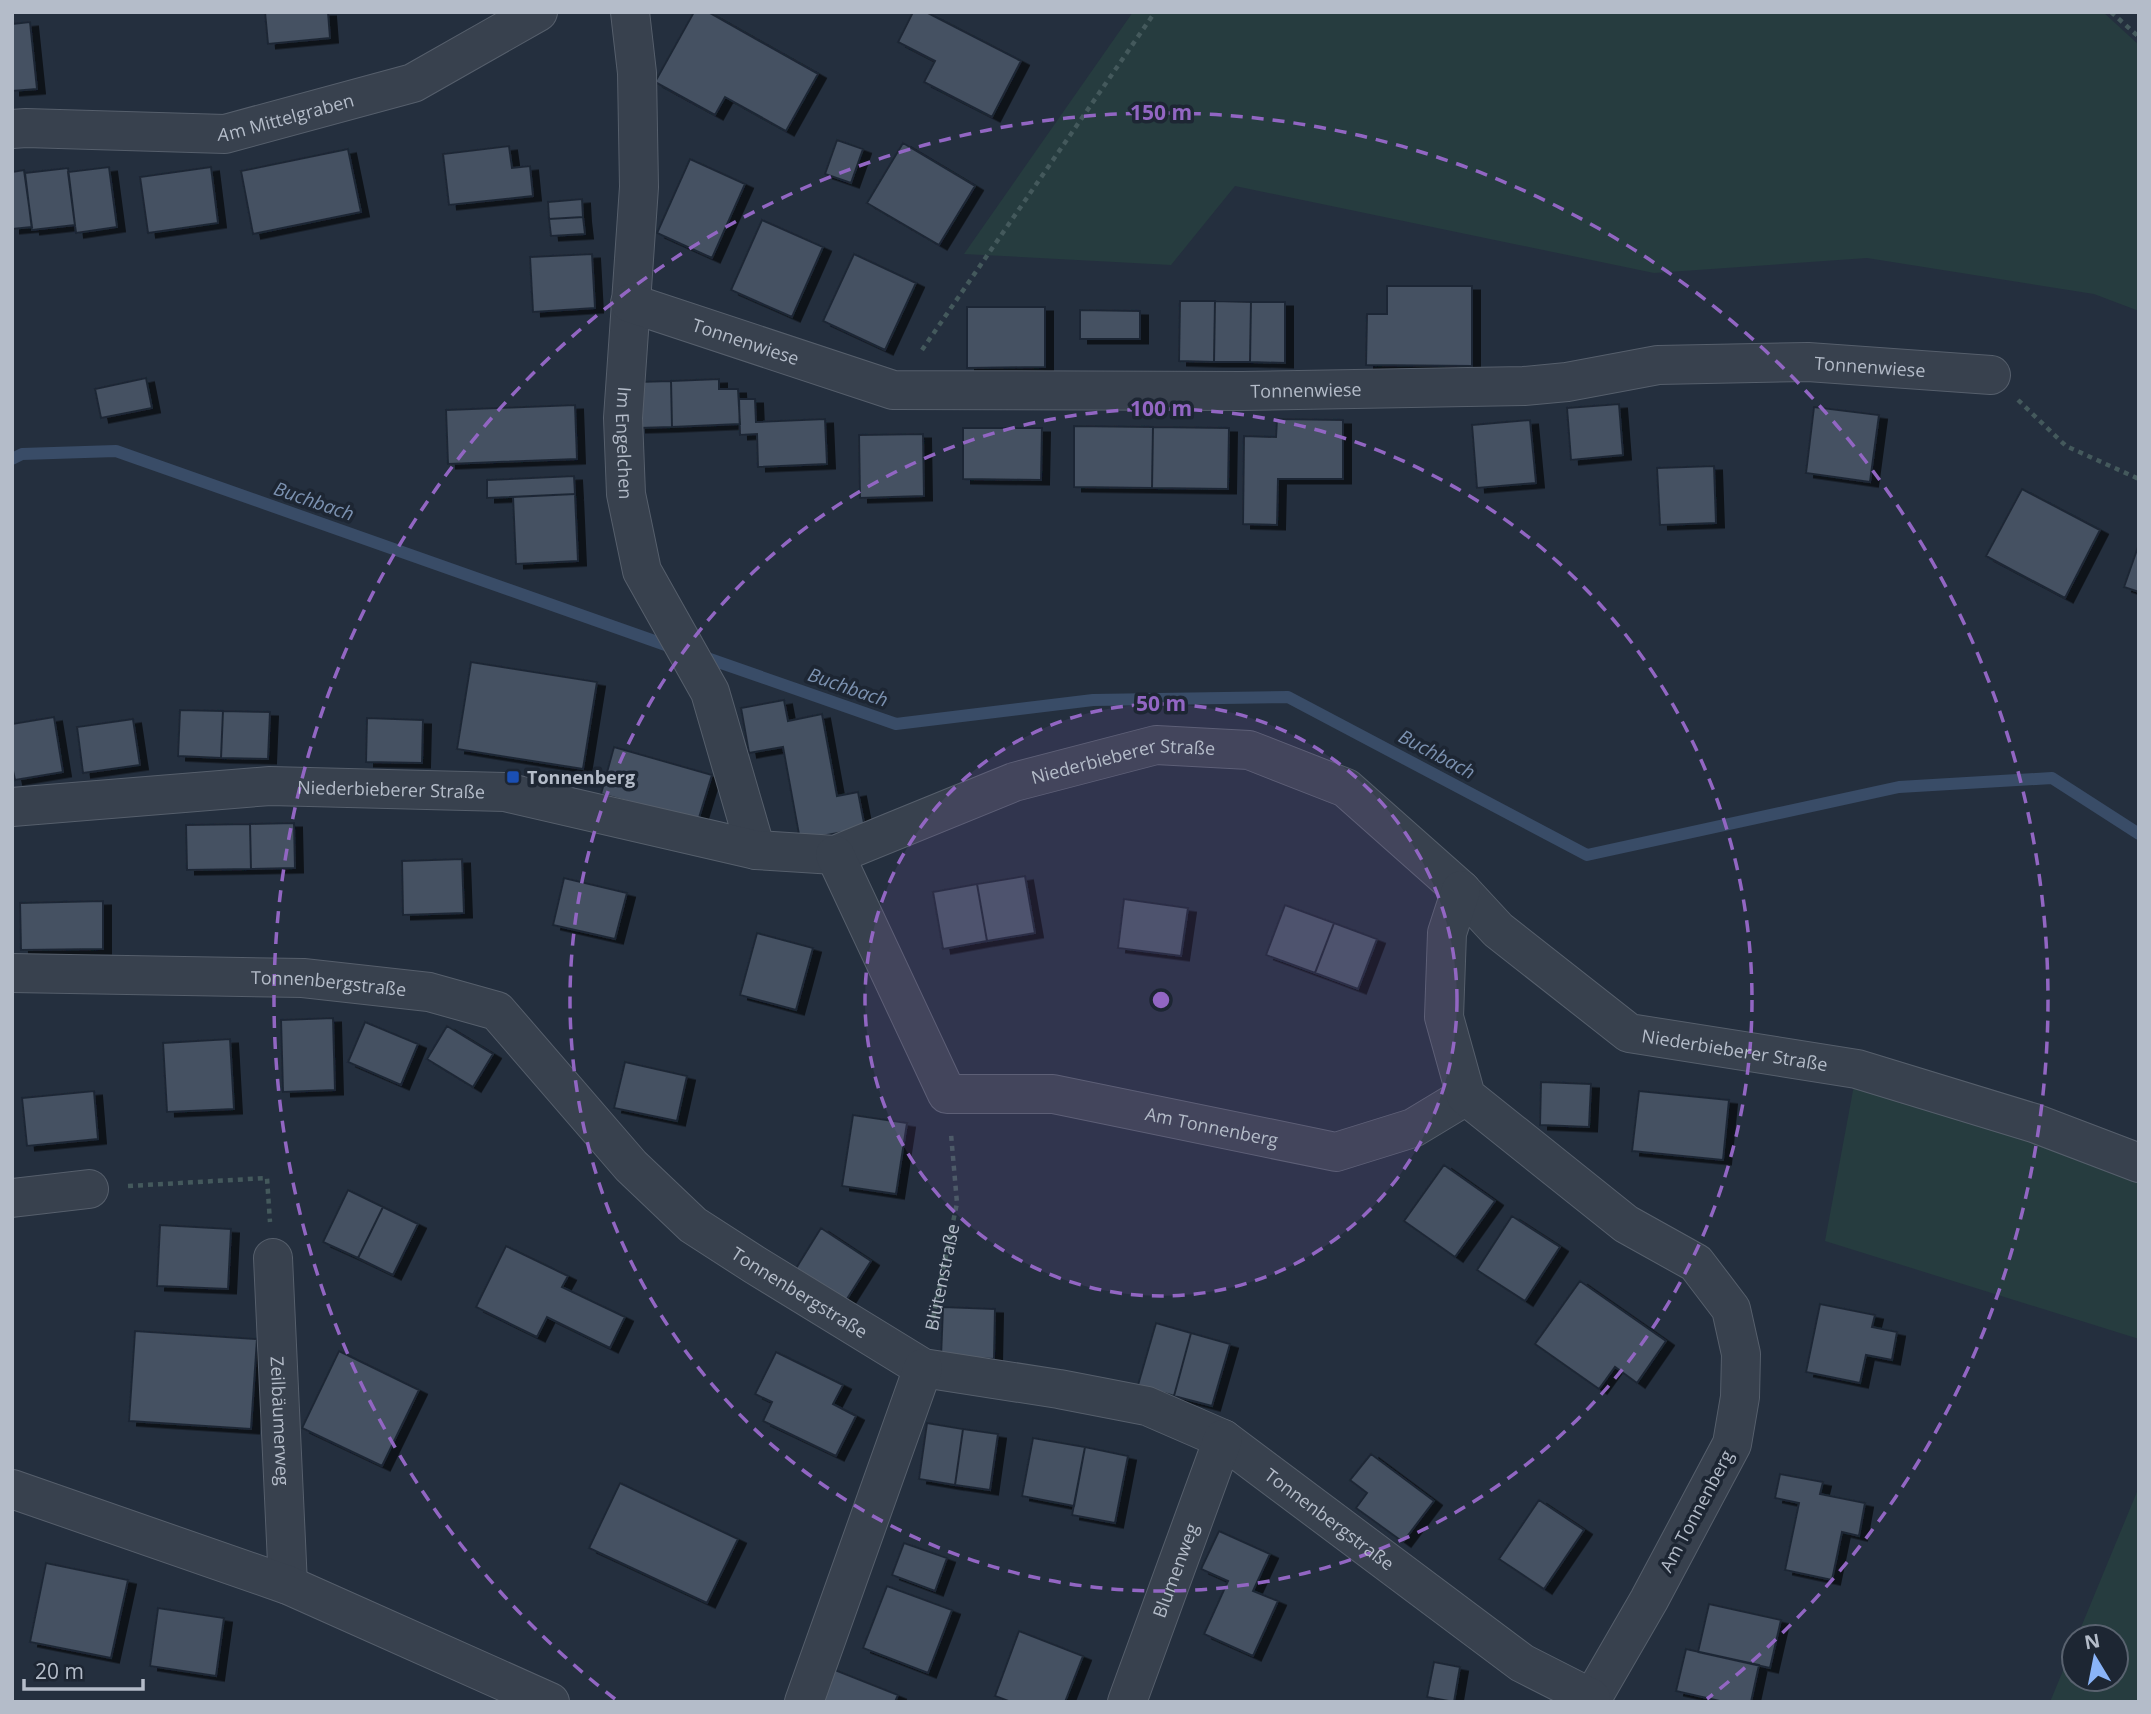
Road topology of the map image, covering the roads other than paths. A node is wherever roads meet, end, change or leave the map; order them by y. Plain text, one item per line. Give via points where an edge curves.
1 (538, 12) edge
2 (630, 12) edge
3 (12, 129) edge
4 (630, 303) junction
5 (1991, 375) road end
6 (12, 807) edge
7 (756, 850) junction
8 (835, 855) junction
9 (1461, 890) junction
10 (12, 973) edge
11 (1466, 1096) junction
12 (2139, 1163) edge
13 (89, 1189) road end
14 (12, 1198) edge
15 (272, 1258) road end
16 (923, 1368) junction
17 (1223, 1439) junction
18 (12, 1489) edge
19 (288, 1584) junction
20 (1590, 1700) edge
21 (550, 1702) edge
22 (804, 1702) edge
23 (1128, 1702) edge

1 - 3 street, Am Mittelgraben via 413,83 225,134
2 - 4 street, Im Engelchen via 637,73 639,187
4 - 5 street, Tonnenwiese via 893,390 1524,386 1658,365 1808,362
4 - 7 street, Im Engelchen via 624,418 626,494 642,571 710,692
6 - 7 street, Niederbieberer Straße via 270,786 505,792
7 - 8 street, Niederbieberer Straße
8 - 9 street, Niederbieberer Straße via 1014,782 1156,745 1249,750 1346,788
8 - 11 street, Am Tonnenberg via 947,1094 1052,1094 1336,1152 1413,1128
9 - 11 street via 1447,933 1444,1017
9 - 12 street, Niederbieberer Straße via 1499,930 1629,1033 1857,1069 2034,1123
10 - 16 street, Tonnenbergstraße via 303,978 429,992 497,1011 631,1166 693,1225
11 - 20 street, Am Tonnenberg via 1626,1224 1696,1264 1731,1309 1741,1354 1732,1444
13 - 14 street
15 - 19 street, Zeilbäumerweg
16 - 17 street, Tonnenbergstraße via 1147,1406
16 - 22 street
17 - 20 street, Tonnenbergstraße via 1522,1663
17 - 23 street, Blumenweg
18 - 19 street
19 - 21 street

